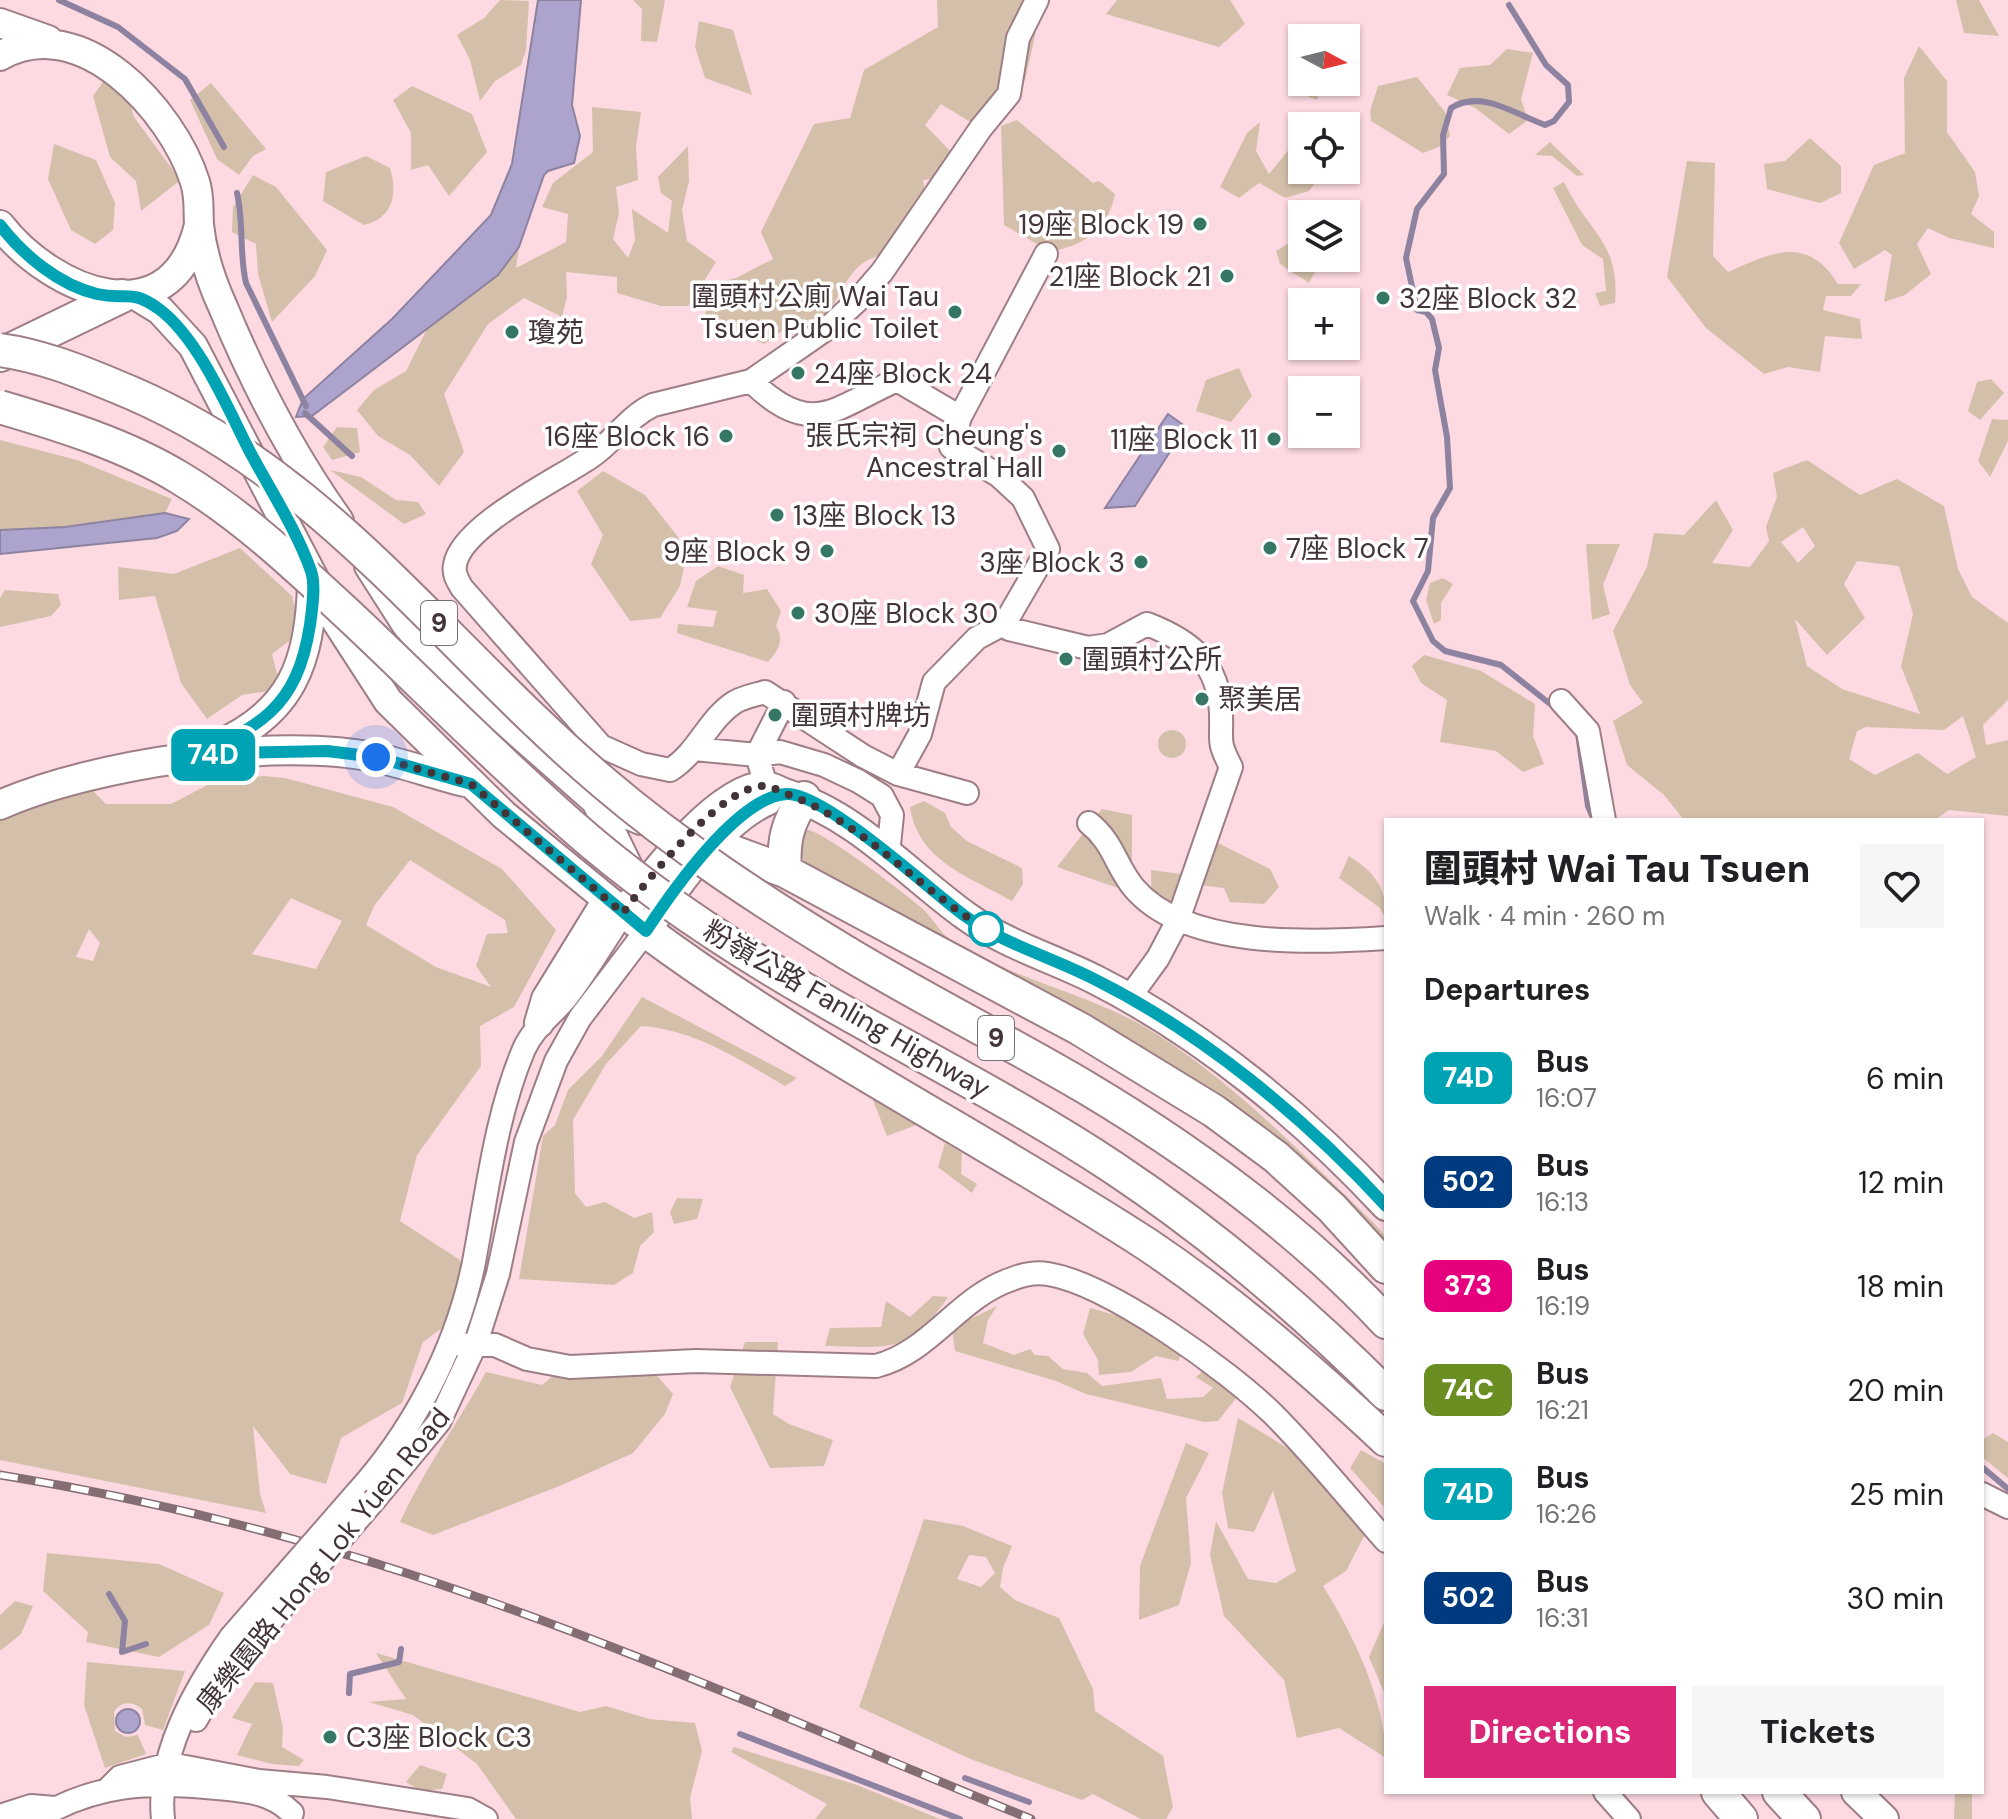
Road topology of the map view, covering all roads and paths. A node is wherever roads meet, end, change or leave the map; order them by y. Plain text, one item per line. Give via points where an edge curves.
1 (1037, 0) edge
2 (0, 23) edge
3 (64, 46) junction
4 (0, 56) edge
5 (199, 224) junction
6 (0, 225) edge
7 (1046, 254) dead end
8 (128, 295) junction
9 (0, 353) edge
10 (751, 381) junction
11 (0, 407) edge
12 (960, 417) junction
13 (312, 573) junction
14 (1005, 623) junction
15 (1561, 701) dead end
16 (784, 702) junction
17 (538, 749) junction
18 (694, 749) junction
19 (757, 755) junction
20 (187, 758) junction
21 (898, 774) junction
22 (471, 784) junction
23 (786, 793) junction
24 (967, 793) dead end
25 (596, 801) junction
26 (0, 805) edge
27 (504, 815) junction
28 (1604, 818) edge
29 (1089, 823) dead end
30 (701, 840) junction
31 (888, 855) junction
32 (785, 871) junction
33 (628, 909) junction
34 (1178, 920) junction
35 (1384, 938) edge
36 (1129, 998) junction
37 (539, 1023) joint
38 (1384, 1204) edge
39 (1384, 1265) edge
40 (1384, 1320) edge
41 (476, 1343) junction
42 (451, 1344) junction
43 (1384, 1392) edge
44 (1384, 1438) edge
45 (1984, 1495) edge
46 (365, 1497) junction
47 (2008, 1507) edge
48 (1384, 1539) edge
49 (174, 1774) junction
50 (307, 1787) junction
51 (1607, 1794) edge
52 (1720, 1794) edge
53 (1781, 1794) edge
54 (1858, 1794) edge
55 (46, 1813) edge
56 (0, 1816) edge
57 (292, 1816) edge
58 (163, 1819) edge
59 (177, 1819) edge
60 (486, 1819) edge
61 (1629, 1819) edge
62 (1741, 1819) edge
63 (1804, 1819) edge
64 (1884, 1819) edge

1 - 10 street via 1018,38 1009,94 882,272 829,327
2 - 3 main road
3 - 4 main road via 23,46
3 - 5 main road via 114,72 157,112 190,169 199,197
5 - 8 main road via 195,243 177,271 152,288
5 - 17 main road via 209,274 224,310 316,489 421,643
6 - 8 main road via 28,255 67,281 97,294
7 - 12 street
8 - 9 highway
8 - 13 main road via 160,310 193,346
9 - 40 highway, 粉嶺公路 Fanling Highway / 9, bridge via 80,371 162,404 247,454 317,507 604,783 781,914 1145,1124 1275,1218
10 - 12 street via 787,408 813,416 836,412 897,380
10 - 18 street via 639,412 593,455 505,509 468,543 455,565 462,588 601,746 670,770
11 - 43 highway, 粉嶺公路 Fanling Highway / 9, bridge via 126,451 218,502 283,554 571,826 654,892 747,956 961,1074 1114,1168 1240,1259
12 - 14 street via 951,447 998,475 1023,498 1048,549
13 - 20 main road via 306,652 296,678 244,734
13 - 22 main road via 388,701
14 - 21 street via 977,638 934,682 920,734
14 - 34 street via 1009,629 1088,648 1108,645 1147,624 1179,636 1218,684 1218,744 1231,767
15 - 28 street via 1588,731
16 - 18 street via 765,692 737,701
16 - 19 street
16 - 21 street
17 - 25 main road
17 - 27 main road via 543,779 537,795
18 - 19 street
19 - 23 street
19 - 31 street via 780,752 800,757 882,796 892,815
20 - 22 main road via 327,751 376,757
20 - 26 main road via 44,788
21 - 24 street
22 - 27 main road
23 - 30 main road
23 - 31 main road via 848,824
23 - 32 highway
25 - 30 main road
25 - 33 main road via 631,867
27 - 33 main road
29 - 34 street via 1106,837 1133,887
30 - 32 highway
30 - 33 main road, 康樂園路 Hong Lok Yuen Road
30 - 33 main road, 康樂園路 Hong Lok Yuen Road
31 - 36 main road via 1006,941
32 - 39 highway via 1080,1029 1214,1111 1276,1157
33 - 37 main road via 546,999
33 - 41 street, 康樂園路 Hong Lok Yuen Road via 545,1084 526,1142 496,1285
33 - 44 highway via 767,1016 1150,1247 1267,1333
34 - 35 street via 1275,941
34 - 36 street
36 - 38 main road via 1247,1078
37 - 42 street, 康樂園路 Hong Lok Yuen Road via 524,1048 500,1129 473,1267
41 - 42 street
41 - 46 street, 康樂園路 Hong Lok Yuen Road via 439,1422
41 - 48 street via 570,1367 696,1361 876,1366 898,1360 920,1345 974,1296 1012,1279 1047,1273 1132,1312 1242,1387 1273,1414
42 - 46 street, 康樂園路 Hong Lok Yuen Road
45 - 47 street
46 - 49 street, 康樂園路 Hong Lok Yuen Road, bridge via 197,1688 177,1736
49 - 50 street
49 - 55 street via 108,1789
49 - 57 street via 270,1796
49 - 58 street
49 - 59 street
50 - 57 street
50 - 60 street via 468,1809
51 - 61 street
52 - 62 highway
53 - 63 highway
54 - 64 main road
55 - 56 street via 31,1806

